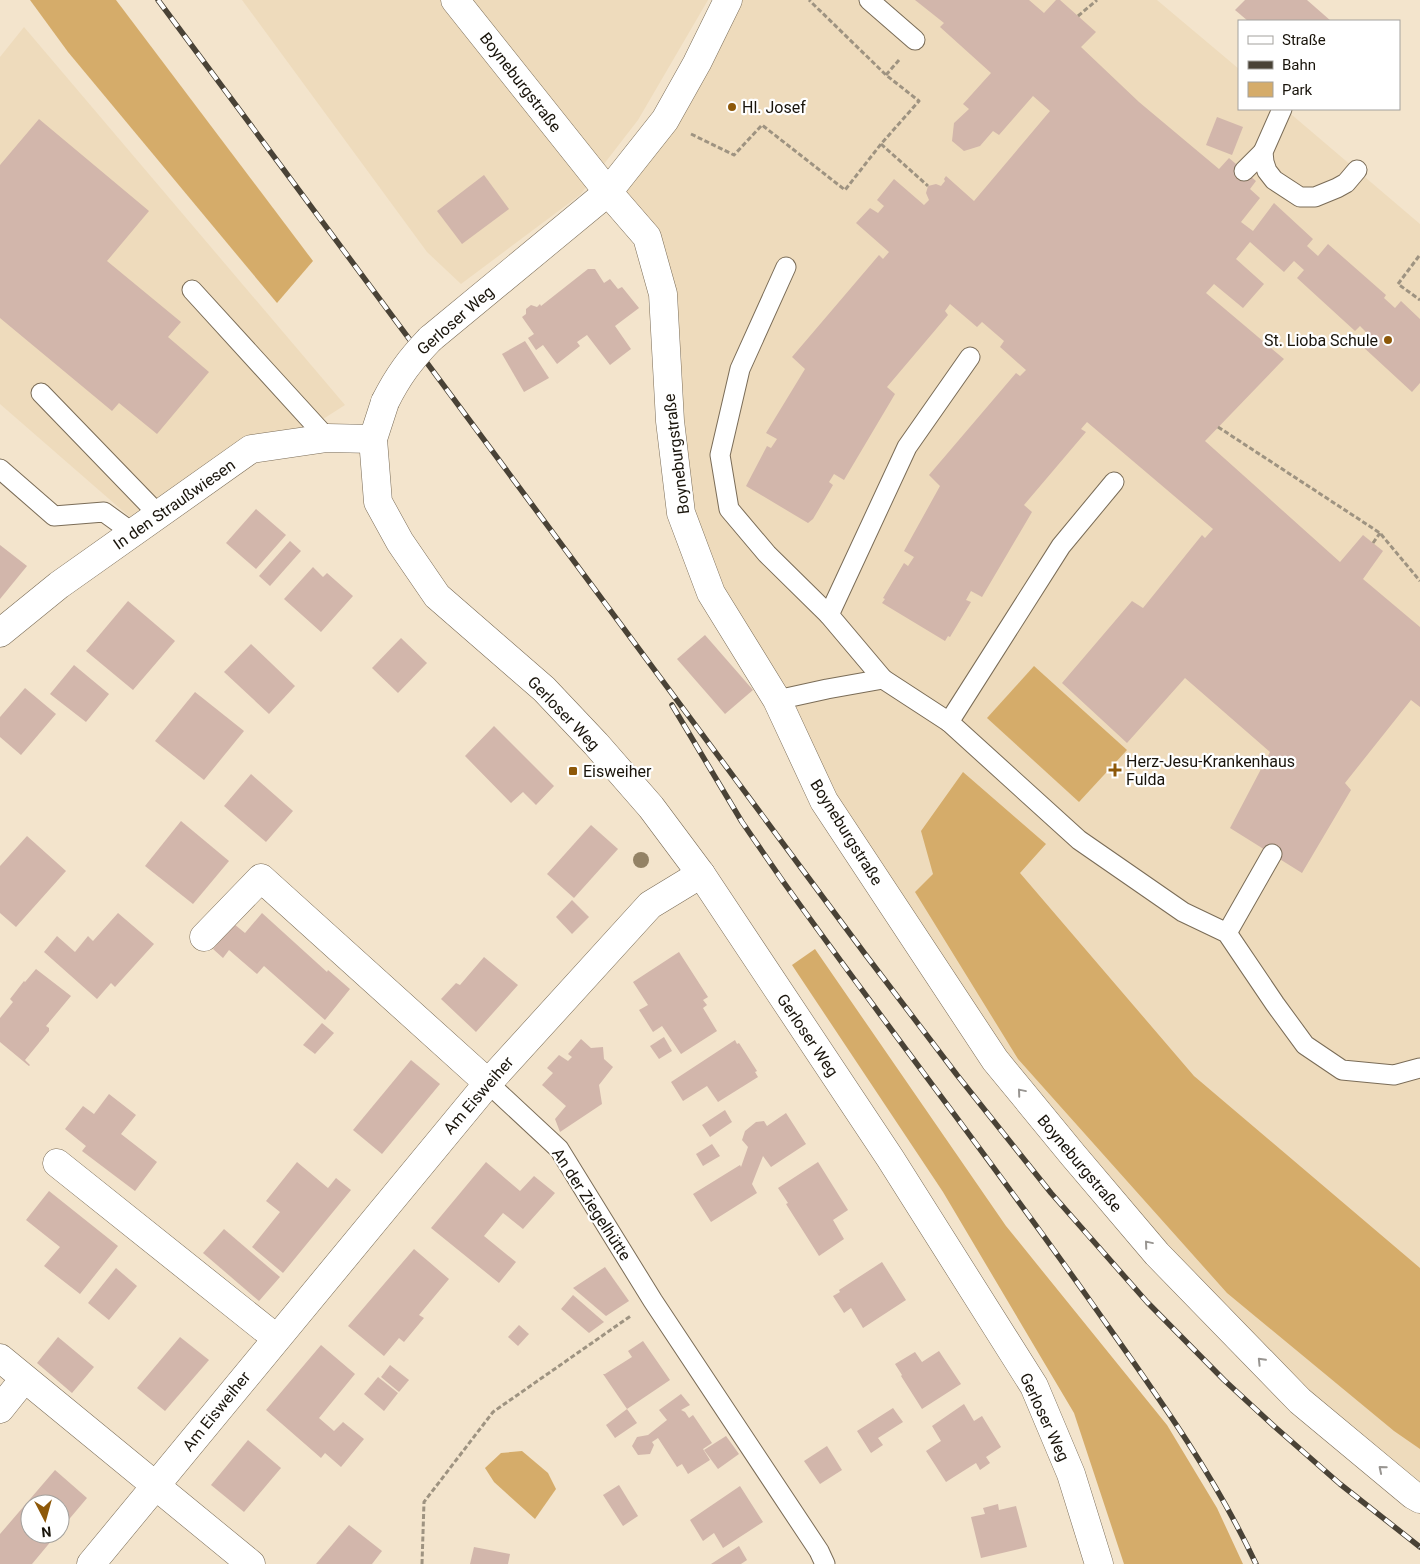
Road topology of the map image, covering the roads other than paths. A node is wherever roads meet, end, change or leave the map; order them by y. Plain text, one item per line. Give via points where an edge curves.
1 (455, 0) edge
2 (728, 0) edge
3 (869, 0) edge
4 (914, 40) dead end
5 (1282, 110) edge
6 (1263, 152) junction
7 (1357, 170) dead end
8 (1244, 171) dead end
9 (608, 192) junction
10 (786, 267) dead end
11 (192, 290) dead end
12 (970, 357) dead end
13 (40, 392) dead end
14 (327, 438) junction
15 (373, 439) junction
16 (0, 469) edge
17 (1114, 482) dead end
18 (159, 515) junction
19 (134, 533) junction
20 (829, 615) junction
21 (0, 634) edge
22 (883, 678) junction
23 (777, 700) junction
24 (949, 722) junction
25 (1272, 854) dead end
26 (701, 874) junction
27 (1227, 933) junction
28 (204, 937) dead end
29 (1420, 1068) edge
30 (488, 1082) junction
31 (58, 1163) dead end
32 (276, 1338) junction
33 (0, 1358) edge
34 (24, 1379) junction
35 (0, 1409) edge
36 (156, 1485) junction
37 (1420, 1499) edge
38 (91, 1564) edge
39 (251, 1564) edge
40 (825, 1564) edge
41 (1099, 1564) edge

1 - 9 street, Boyneburgstraße
2 - 9 street, Gerloser Weg via 665,120
3 - 4 lane
5 - 6 lane
6 - 7 lane via 1264,162 1274,180 1300,197 1314,197 1337,188
6 - 8 lane
9 - 15 street, Gerloser Weg, bridge via 430,339 408,362 385,402
9 - 23 street, Boyneburgstraße via 647,237 663,294 670,421 681,513 711,593
10 - 20 lane via 740,369 720,455 728,509
11 - 14 lane
12 - 20 lane via 907,447
13 - 18 lane
14 - 15 street, In den Straußwiesen
14 - 18 street, In den Straußwiesen via 250,450
15 - 26 street, Gerloser Weg via 378,502 400,542 437,596 544,689 650,807
16 - 19 lane via 54,516 104,512
17 - 24 lane via 1061,546
18 - 19 street, In den Straußwiesen
19 - 21 street, In den Straußwiesen via 59,585
20 - 22 lane
22 - 23 lane
22 - 24 lane
37 -> 23 street, Boyneburgstraße via 1300,1401 1164,1262 994,1060 824,801
24 - 27 lane via 1079,840 1183,912
25 - 27 lane
26 - 30 street, Am Eisweiher via 650,905
26 - 41 street, Gerloser Weg via 890,1158 1034,1386 1071,1474
27 - 29 lane via 1305,1044 1342,1070 1394,1075
28 - 30 street, An der Ziegelhütte via 261,878
30 - 32 street, Am Eisweiher
30 - 40 lane, An der Ziegelhütte via 559,1149 653,1301
31 - 32 street
32 - 36 street, Am Eisweiher
33 - 34 street
34 - 35 street
34 - 36 street
36 - 38 street, Am Eisweiher
36 - 39 street

